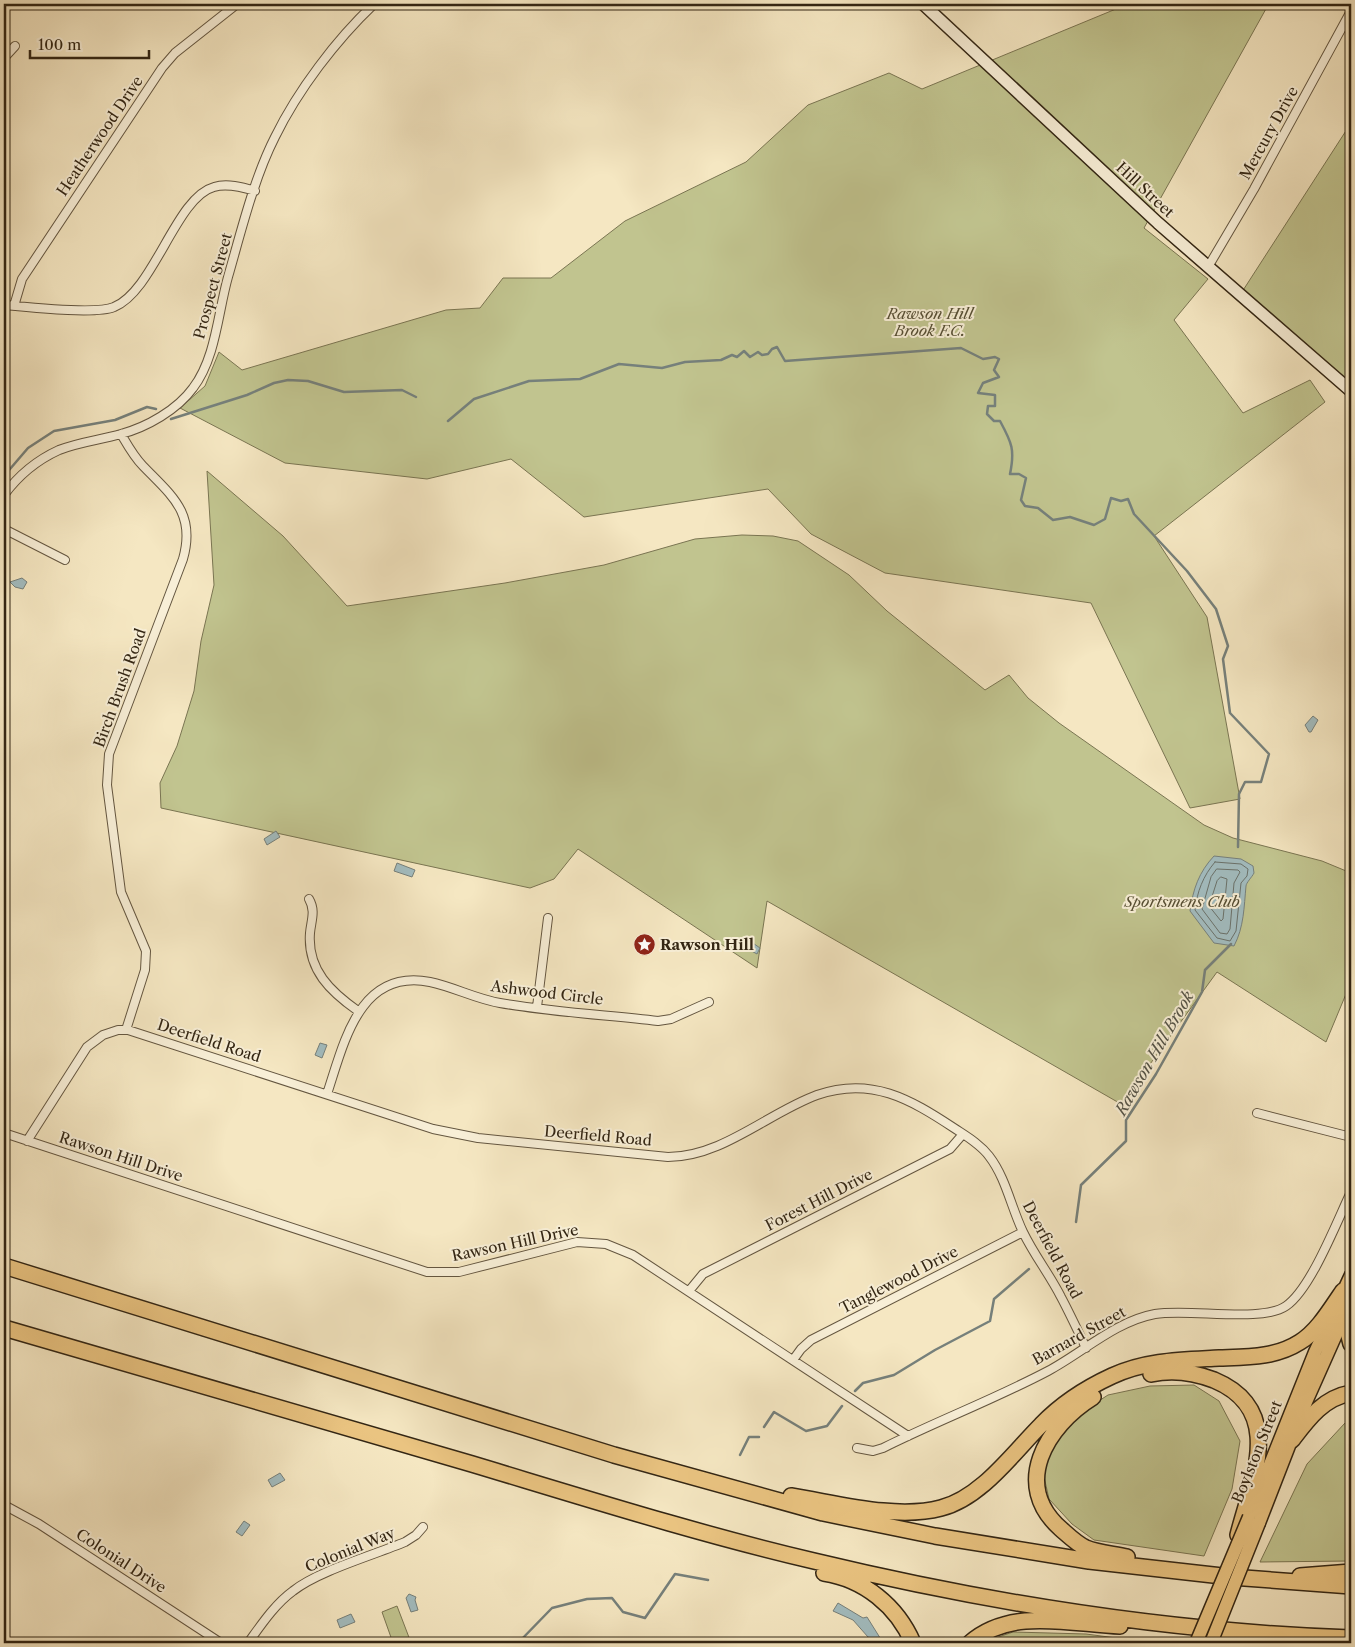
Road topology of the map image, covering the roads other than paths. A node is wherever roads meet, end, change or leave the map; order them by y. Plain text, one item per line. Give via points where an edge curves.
1 (237, 4) edge
2 (374, 4) edge
3 (924, 4) edge
4 (1351, 10) edge
5 (15, 46) dead end
6 (4, 58) edge
7 (255, 190) junction
8 (1208, 267) junction
9 (4, 305) edge
10 (14, 306) junction
11 (1351, 391) edge
12 (121, 434) junction
13 (4, 495) edge
14 (4, 529) edge
15 (65, 560) dead end
16 (310, 899) dead end
17 (548, 918) dead end
18 (709, 1002) dead end
19 (537, 1007) junction
20 (358, 1011) junction
21 (126, 1030) junction
22 (327, 1094) junction
23 (1257, 1113) dead end
24 (4, 1133) edge
25 (963, 1134) junction
26 (1351, 1137) edge
27 (27, 1141) junction
28 (1351, 1192) edge
29 (1023, 1232) junction
30 (4, 1266) edge
31 (1351, 1275) edge
32 (689, 1291) junction
33 (1349, 1298) edge
34 (4, 1328) edge
35 (1351, 1344) edge
36 (1086, 1348) junction
37 (793, 1360) junction
38 (1351, 1393) edge
39 (908, 1436) junction
40 (1292, 1440) junction
41 (857, 1448) dead end
42 (711, 1482) junction
43 (4, 1505) edge
44 (1250, 1518) junction
45 (424, 1527) dead end
46 (1235, 1551) joint
47 (784, 1553) junction
48 (1351, 1572) edge
49 (1207, 1575) junction
50 (1250, 1579) junction
51 (1351, 1586) edge
52 (1197, 1626) junction
53 (1321, 1636) junction
54 (1351, 1638) edge
55 (221, 1643) edge
56 (248, 1643) edge
57 (913, 1643) edge
58 (970, 1643) edge
59 (1196, 1643) edge
60 (1211, 1643) edge
61 (1343, 1643) edge

1 - 10 street, Heatherwood Drive via 175,53 162,68 21,281
2 - 7 street, Prospect Street via 329,54 286,116 264,161
3 - 8 street, Hill Street
4 - 8 street, Mercury Drive
5 - 6 street
7 - 10 street via 227,185 204,192 191,205 140,284 113,308
7 - 12 street, Prospect Street via 212,342 197,382 187,396 168,411
8 - 11 street, Hill Street
9 - 10 street
12 - 13 street, Prospect Street via 80,444 41,459
12 - 21 street, Birch Brush Road via 137,460 170,493 181,510 188,536 183,559 109,754 107,768 121,892 140,935 146,959
14 - 15 street
16 - 20 street via 313,910 310,950 317,971 330,989
17 - 19 street
18 - 19 street, Ashwood Circle via 671,1019 658,1021
19 - 20 street, Ashwood Circle via 499,1003 430,982 413,981 384,988
20 - 22 street, Ashwood Circle
21 - 22 street, Deerfield Road
21 - 27 street via 106,1034 87,1047
22 - 25 street, Deerfield Road via 417,1125 460,1135 668,1157 686,1156 714,1146 811,1098 837,1090 867,1088 892,1093 923,1108
23 - 26 street
24 - 27 street, Rawson Hill Drive
25 - 29 street, Deerfield Road via 995,1164
25 - 32 street, Forest Hill Drive via 950,1149 703,1274
27 - 32 street, Rawson Hill Drive via 423,1271 459,1272 567,1243 587,1242 624,1250
28 - 36 street, Barnard Street via 1305,1285 1283,1308 1259,1314 1156,1314 1127,1324
29 - 36 street, Deerfield Road
29 - 37 street, Tanglewood Drive via 816,1338 805,1345
30 - 42 highway via 614,1455
31 - 33 main road, Boylston Street
32 - 37 street, Rawson Hill Drive
33 - 35 highway via 1345,1320
33 - 40 main road, Boylston Street
33 - 42 highway via 1301,1342 1287,1349 1255,1357 1151,1363 1114,1375 1086,1389 1042,1424 980,1488 953,1505 932,1510 851,1507 738,1484
33 - 44 main road, Boylston Street via 1315,1352
34 - 47 highway
36 - 39 street, Barnard Street via 1048,1371
37 - 39 street, Rawson Hill Drive
38 - 40 highway via 1323,1404
39 - 41 street, Barnard Street via 878,1450
40 - 44 main road, Boylston Street
42 - 49 highway via 823,1513 935,1536 1070,1559
43 - 55 street, Colonial Drive via 39,1524
44 - 46 highway, bridge
44 - 49 highway via 1259,1461 1259,1433 1245,1403 1231,1389 1214,1380 1178,1371 1133,1379 1112,1386 1080,1406 1051,1434 1040,1457 1037,1480 1044,1507 1056,1525 1086,1548
44 - 60 main road, Boylston Street, bridge
45 - 56 street, Colonial Way via 405,1542 300,1586 283,1600
46 - 59 main road, bridge
47 - 52 highway via 997,1599
47 - 57 highway via 822,1573 857,1583 876,1595 898,1617
48 - 50 highway
49 - 50 highway
50 - 51 highway
52 - 53 highway
52 - 58 highway via 1141,1627 1040,1620 1001,1625
53 - 54 highway
53 - 61 highway

